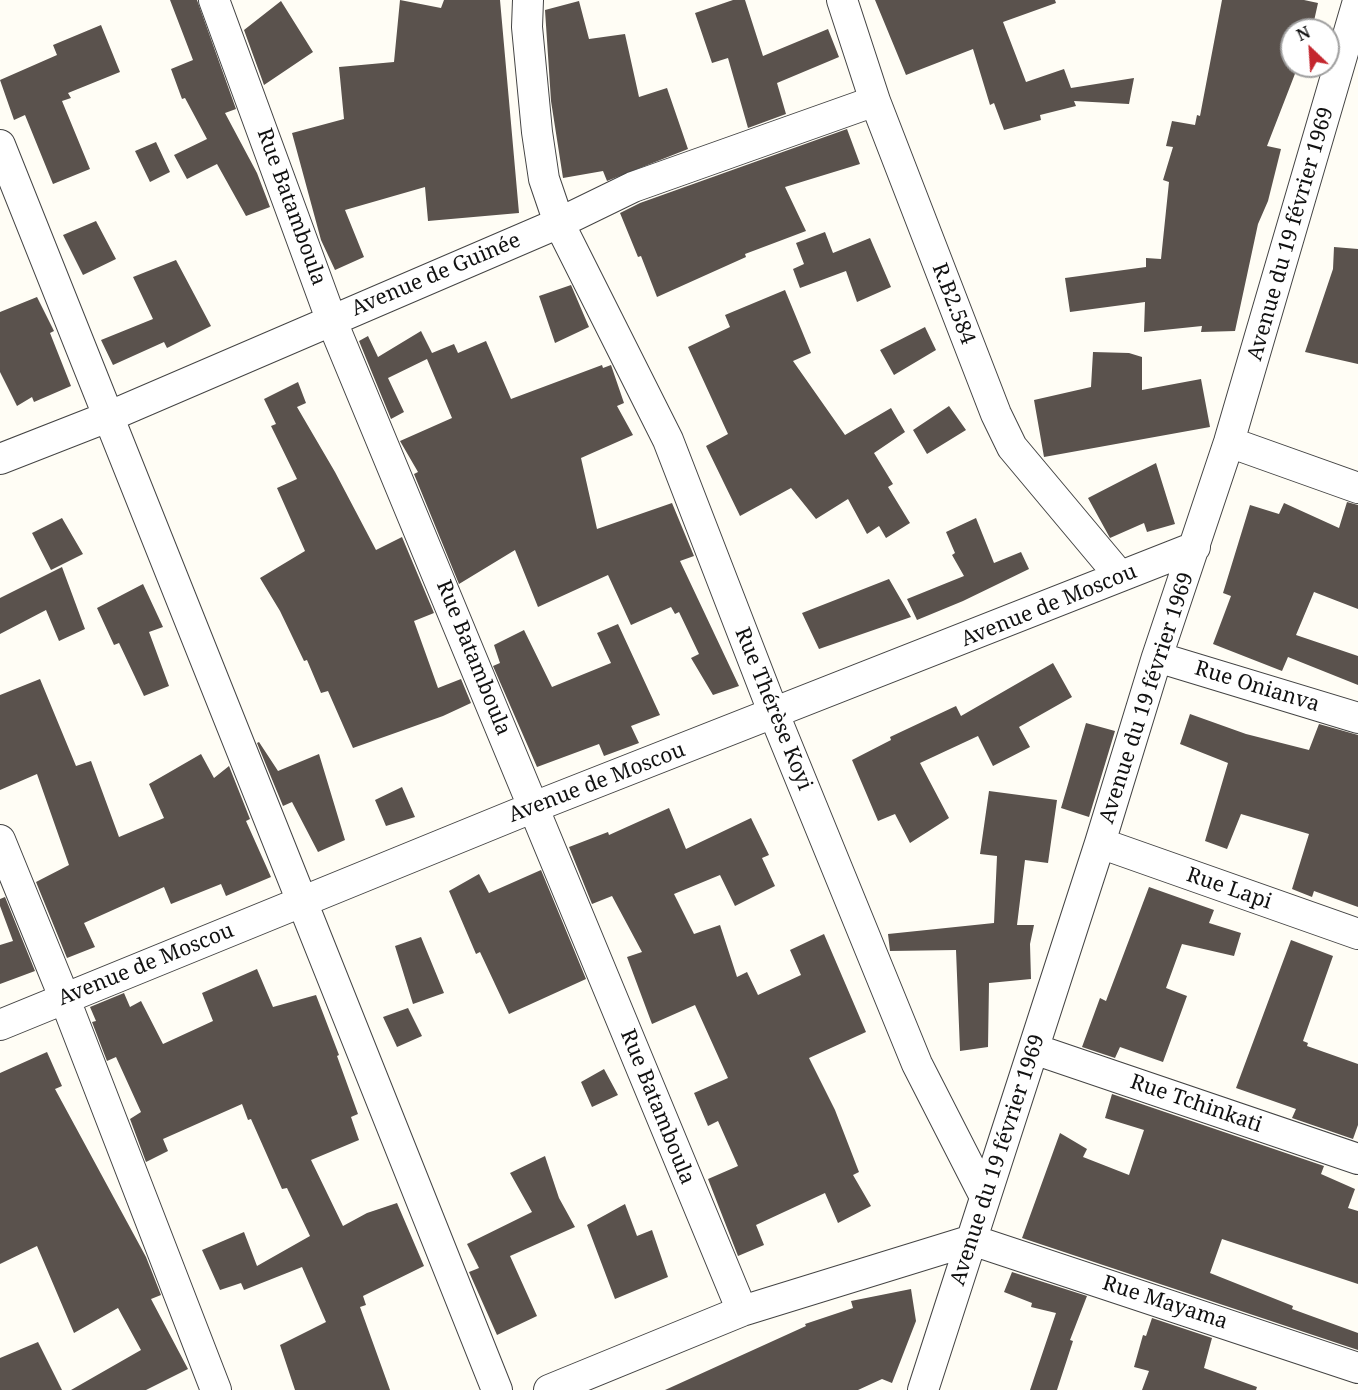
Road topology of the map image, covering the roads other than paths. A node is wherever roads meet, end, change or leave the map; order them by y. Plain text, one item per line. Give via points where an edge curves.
1 (214, 0) edge
2 (528, 0) edge
3 (842, 0) edge
4 (1358, 1) edge
5 (875, 101) junction
6 (0, 145) edge
7 (560, 223) junction
8 (332, 319) junction
9 (110, 416) junction
10 (1229, 442) junction
11 (0, 459) edge
12 (1358, 488) edge
13 (1195, 547) junction
14 (1120, 576) junction
15 (1157, 657) junction
16 (774, 714) junction
17 (1358, 718) edge
18 (534, 807) junction
19 (0, 840) edge
20 (1100, 843) junction
21 (301, 902) junction
22 (1358, 934) edge
23 (64, 998) junction
24 (0, 1025) edge
25 (1034, 1049) junction
26 (1358, 1159) edge
27 (985, 1197) junction
28 (972, 1240) junction
29 (742, 1311) junction
30 (1358, 1368) edge
31 (216, 1390) edge
32 (497, 1390) edge
33 (549, 1390) edge
34 (923, 1390) edge

1 - 8 street, Rue Batamboula
2 - 7 street, Rue Thérèse Koyi via 537,132 544,179
3 - 5 street, R.B2.584
4 - 10 street, Avenue du 19 février 1969
5 - 7 street, Avenue de Guinée via 633,187
5 - 14 street, R.B2.584 via 1011,447
6 - 9 street
7 - 8 street, Avenue de Guinée
7 - 16 street, Rue Thérèse Koyi via 668,440
8 - 9 street, Avenue de Guinée
8 - 18 street, Rue Batamboula
9 - 11 street, Avenue de Guinée
9 - 21 street
10 - 12 street
10 - 13 street, Avenue du 19 février 1969
13 - 14 street, Avenue de Moscou
13 - 15 street, Avenue du 19 février 1969
14 - 16 street, Avenue de Moscou
15 - 17 street, Rue Onianva
15 - 20 street, Avenue du 19 février 1969
16 - 18 street, Avenue de Moscou
16 - 27 street, Rue Thérèse Koyi via 917,1064
18 - 21 street, Avenue de Moscou
18 - 29 street, Rue Batamboula
19 - 23 street
20 - 22 street, Rue Lapi
20 - 25 street, Avenue du 19 février 1969
21 - 23 street, Avenue de Moscou
21 - 32 street
23 - 24 street, Avenue de Moscou
23 - 31 street
25 - 26 street, Rue Tchinkati
25 - 27 street, Avenue du 19 février 1969
27 - 28 street, Avenue du 19 février 1969
28 - 29 street
28 - 30 street, Rue Mayama
28 - 34 street, Avenue du 19 février 1969
29 - 33 street

